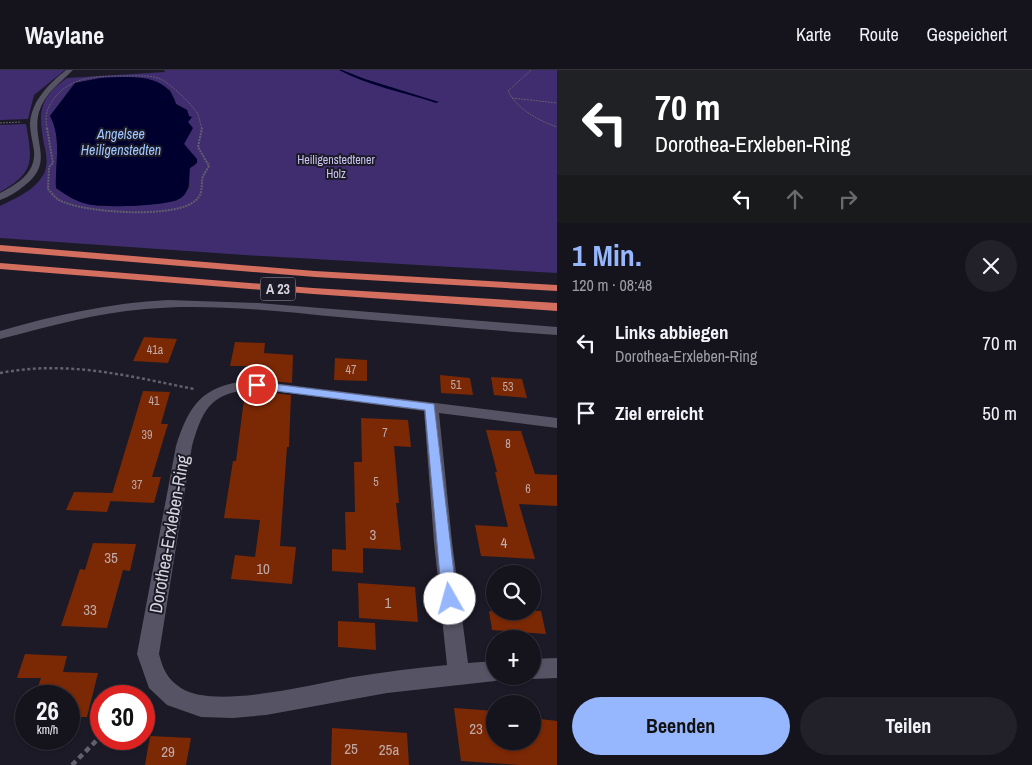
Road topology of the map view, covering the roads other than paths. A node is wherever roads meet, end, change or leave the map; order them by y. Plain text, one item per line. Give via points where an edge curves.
1 (70, 70) edge
2 (0, 197) edge
3 (0, 248) edge
4 (0, 266) edge
5 (557, 288) edge
6 (557, 307) edge
7 (557, 332) edge
8 (0, 335) edge
9 (430, 407) junction
10 (557, 423) edge
11 (557, 668) edge
12 (541, 669) edge
13 (486, 673) edge
14 (459, 675) junction

1 - 2 street via 44,94 38,106 34,121 39,159 33,173
3 - 5 highway, A 23 via 315,274
4 - 6 highway, A 23
7 - 8 street via 266,307 178,303 95,311
9 - 10 street
9 - 14 street
9 - 14 street, Dorothea-Erxleben-Ring via 257,385 235,387 204,400 184,446 154,614 149,664 163,688 182,700 225,708 384,683
11 - 12 street
13 - 14 street, Dorothea-Erxleben-Ring

